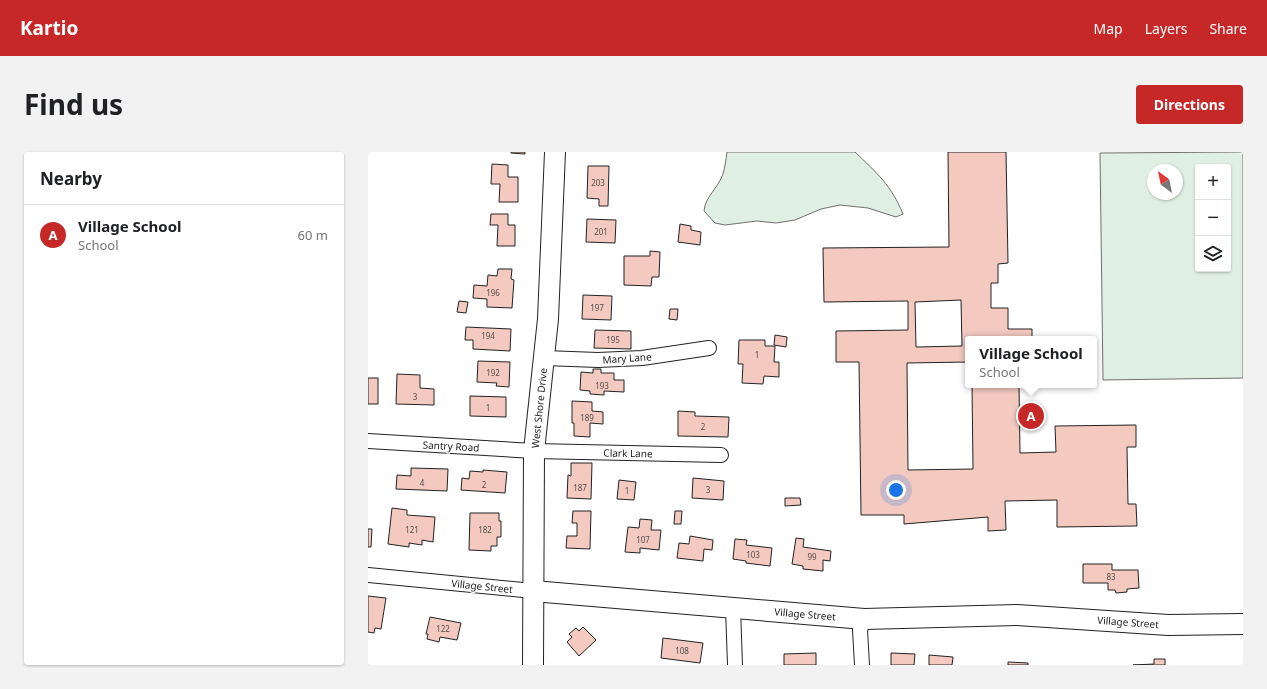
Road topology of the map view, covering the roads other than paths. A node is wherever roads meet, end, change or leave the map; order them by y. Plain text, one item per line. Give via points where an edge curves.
1 (555, 152) edge
2 (709, 348) dead end
3 (544, 358) junction
4 (368, 441) edge
5 (534, 451) junction
6 (721, 455) dead end
7 (368, 575) edge
8 (533, 591) junction
9 (733, 608) junction
10 (864, 619) junction
11 (1243, 624) edge
12 (533, 665) edge
13 (735, 665) edge
14 (862, 665) edge

1 - 3 main road, West Shore Drive
2 - 3 street, Mary Lane via 642,358
3 - 5 main road, West Shore Drive
4 - 5 street, Santry Road
5 - 6 street, Clark Lane
5 - 8 main road, West Shore Drive
7 - 8 street, Village Street
8 - 9 main road, Village Street
8 - 12 main road, West Shore Drive
9 - 10 main road, Village Street
9 - 13 street
10 - 11 main road, Village Street via 1017,615 1168,625
10 - 14 street via 860,630

